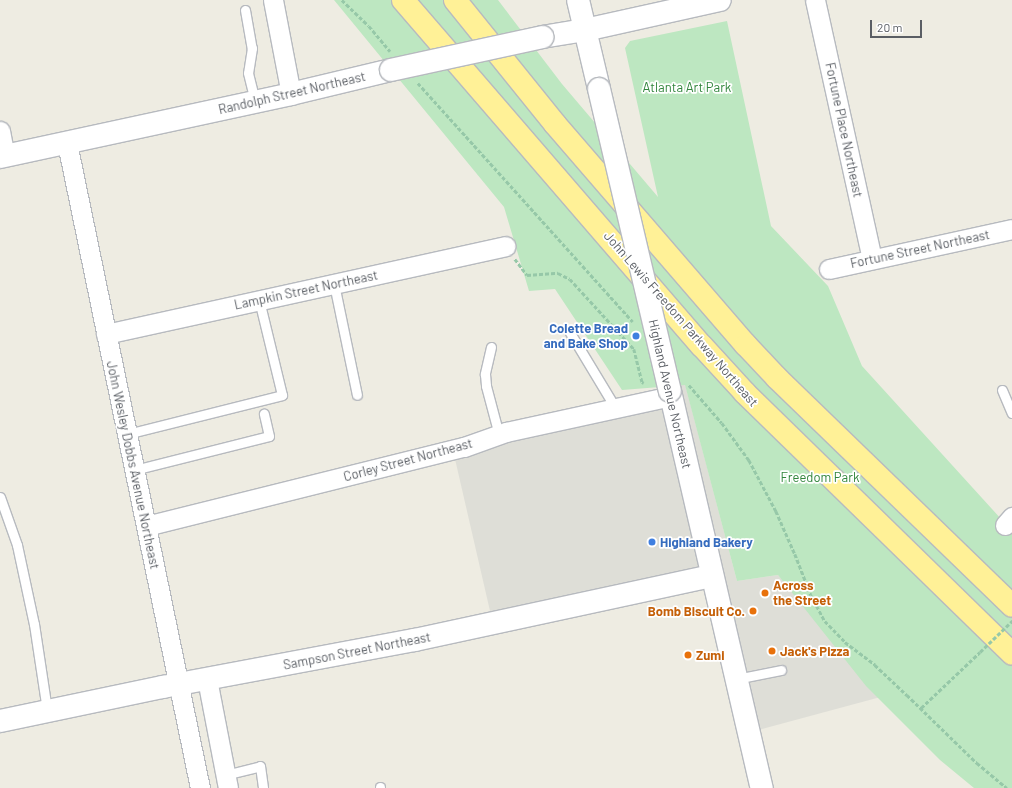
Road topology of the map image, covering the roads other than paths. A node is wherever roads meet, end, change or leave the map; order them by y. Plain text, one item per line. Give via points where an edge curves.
1 (273, 0) edge
2 (403, 0) edge
3 (455, 0) edge
4 (578, 0) edge
5 (720, 0) edge
6 (815, 0) edge
7 (245, 10) dead end
8 (585, 30) junction
9 (291, 94) junction
10 (254, 102) junction
11 (0, 131) edge
12 (67, 143) junction
13 (3, 156) edge
14 (1012, 229) edge
15 (505, 246) road end
16 (872, 259) junction
17 (829, 269) dead end
18 (334, 284) junction
19 (260, 300) junction
20 (569, 331) dead end
21 (106, 334) junction
22 (491, 347) dead end
23 (1002, 390) dead end
24 (670, 394) junction
25 (357, 395) dead end
26 (616, 409) junction
27 (1012, 413) edge
28 (264, 414) dead end
29 (127, 434) junction
30 (500, 434) junction
31 (134, 470) junction
32 (0, 497) edge
33 (146, 526) junction
34 (712, 576) junction
35 (1012, 606) edge
36 (1012, 654) edge
37 (781, 670) dead end
38 (207, 679) junction
39 (736, 679) junction
40 (178, 685) junction
41 (47, 710) junction
42 (0, 721) edge
43 (226, 781) edge
44 (200, 788) edge
45 (263, 788) edge
46 (762, 788) edge

1 - 9 street
2 - 36 highway, John Lewis Freedom Parkway Northeast via 745,394
3 - 35 highway via 555,124 746,345
4 - 8 street, Highland Avenue Northeast
5 - 8 street, Randolph Street Northeast
6 - 16 street, Fortune Place Northeast via 843,149
7 - 10 lane via 252,48 248,73
8 - 9 street, Randolph Street Northeast, bridge via 542,37
8 - 24 street, Highland Avenue Northeast, bridge
9 - 10 street, Randolph Street Northeast
10 - 12 street, Randolph Street Northeast
11 - 13 street
12 - 13 street, Randolph Street Northeast
12 - 21 street, John Wesley Dobbs Avenue Northeast
14 - 16 street, Fortune Street Northeast
15 - 18 street, Lampkin Street Northeast
16 - 17 street, Fortune Street Northeast
18 - 19 street, Lampkin Street Northeast
18 - 25 lane
19 - 21 street, Lampkin Street Northeast
19 - 29 lane via 282,395
20 - 26 lane
21 - 29 street, John Wesley Dobbs Avenue Northeast
22 - 30 lane via 485,374 486,386
23 - 27 lane
24 - 26 street, Corley Street Northeast
24 - 34 street, Highland Avenue Northeast
26 - 30 street, Corley Street Northeast
28 - 31 lane via 269,436
29 - 31 street, John Wesley Dobbs Avenue Northeast
30 - 33 street, Corley Street Northeast via 464,447
31 - 33 street, John Wesley Dobbs Avenue Northeast
32 - 41 lane via 17,545 34,624
33 - 40 street, John Wesley Dobbs Avenue Northeast
34 - 38 street, Sampson Street Northeast via 415,640
34 - 39 street, Highland Avenue Northeast
37 - 39 lane
38 - 40 street, Sampson Street Northeast
38 - 43 street
39 - 46 street, Highland Avenue Northeast
40 - 41 street, Sampson Street Northeast
40 - 44 street, John Wesley Dobbs Avenue Northeast
41 - 42 street, Sampson Street Northeast
43 - 45 lane via 260,766

